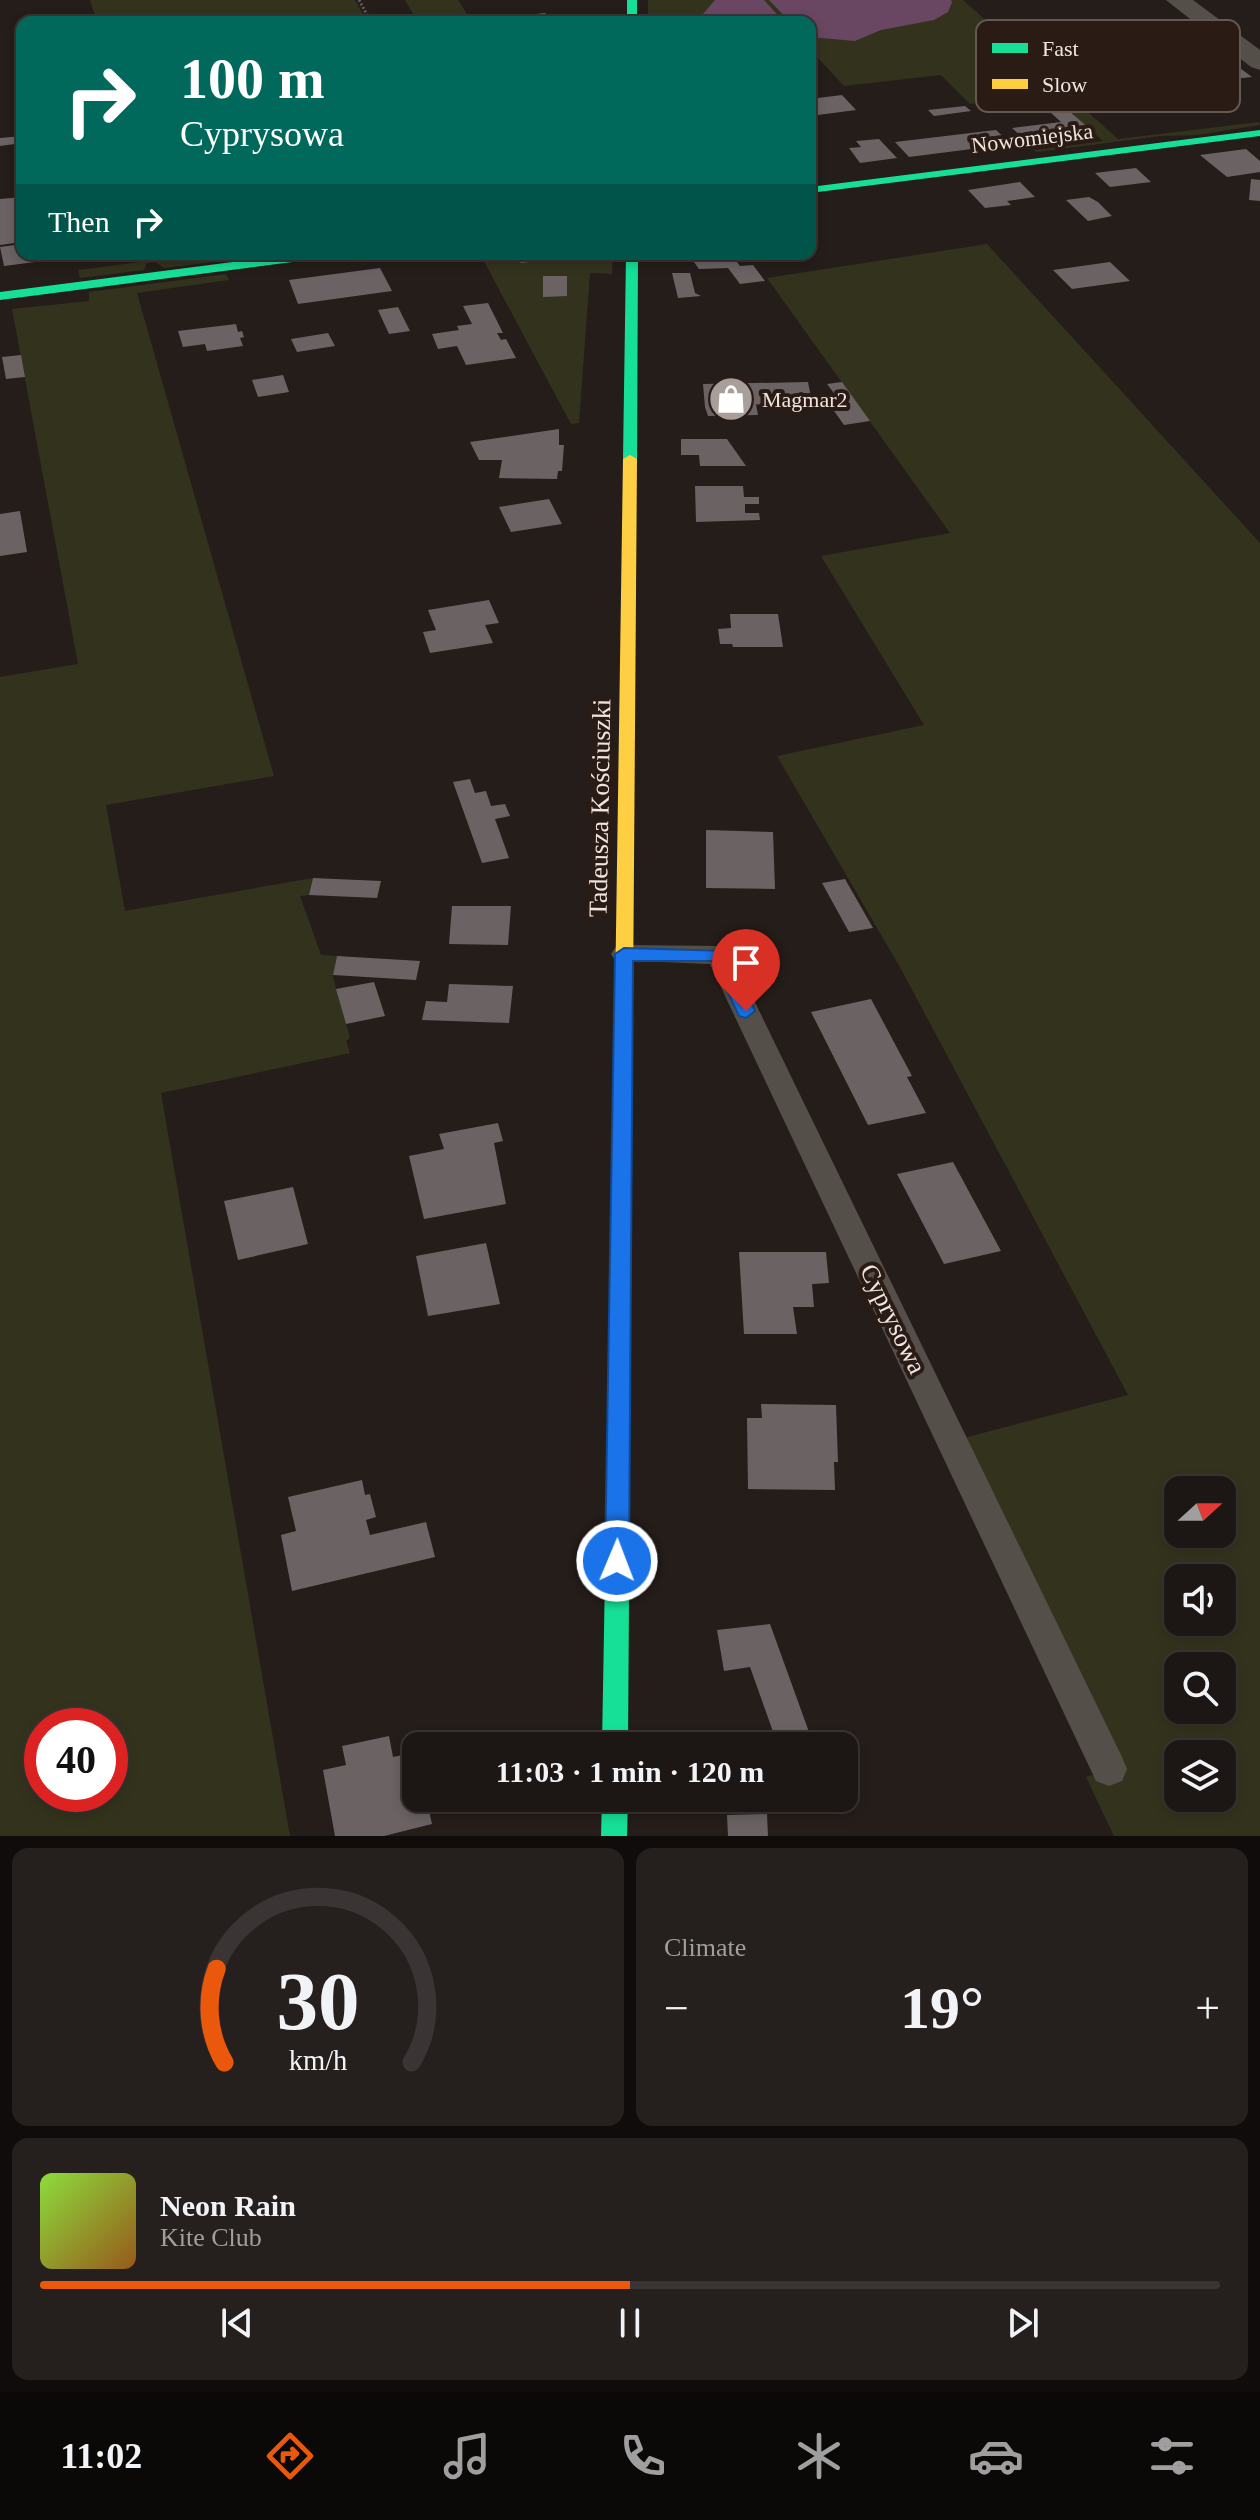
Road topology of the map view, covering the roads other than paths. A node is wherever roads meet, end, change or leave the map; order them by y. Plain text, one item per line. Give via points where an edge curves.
1 (1178, 0) edge
2 (1204, 20) edge
3 (1240, 47) edge
4 (1260, 62) edge
5 (1260, 133) edge
6 (816, 189) edge
7 (277, 260) edge
8 (632, 260) edge
9 (0, 296) edge
10 (624, 954) junction
11 (615, 1732) edge
12 (1109, 1769) dead end
13 (615, 1812) edge
14 (614, 1836) edge

1 - 2 street
3 - 4 street
5 - 6 street, Nowomiejska
7 - 9 street
8 - 10 street, Tadeusza Kościuszki
10 - 11 street, Tadeusza Kościuszki
10 - 12 lane, Cyprysowa via 719,955
13 - 14 street

